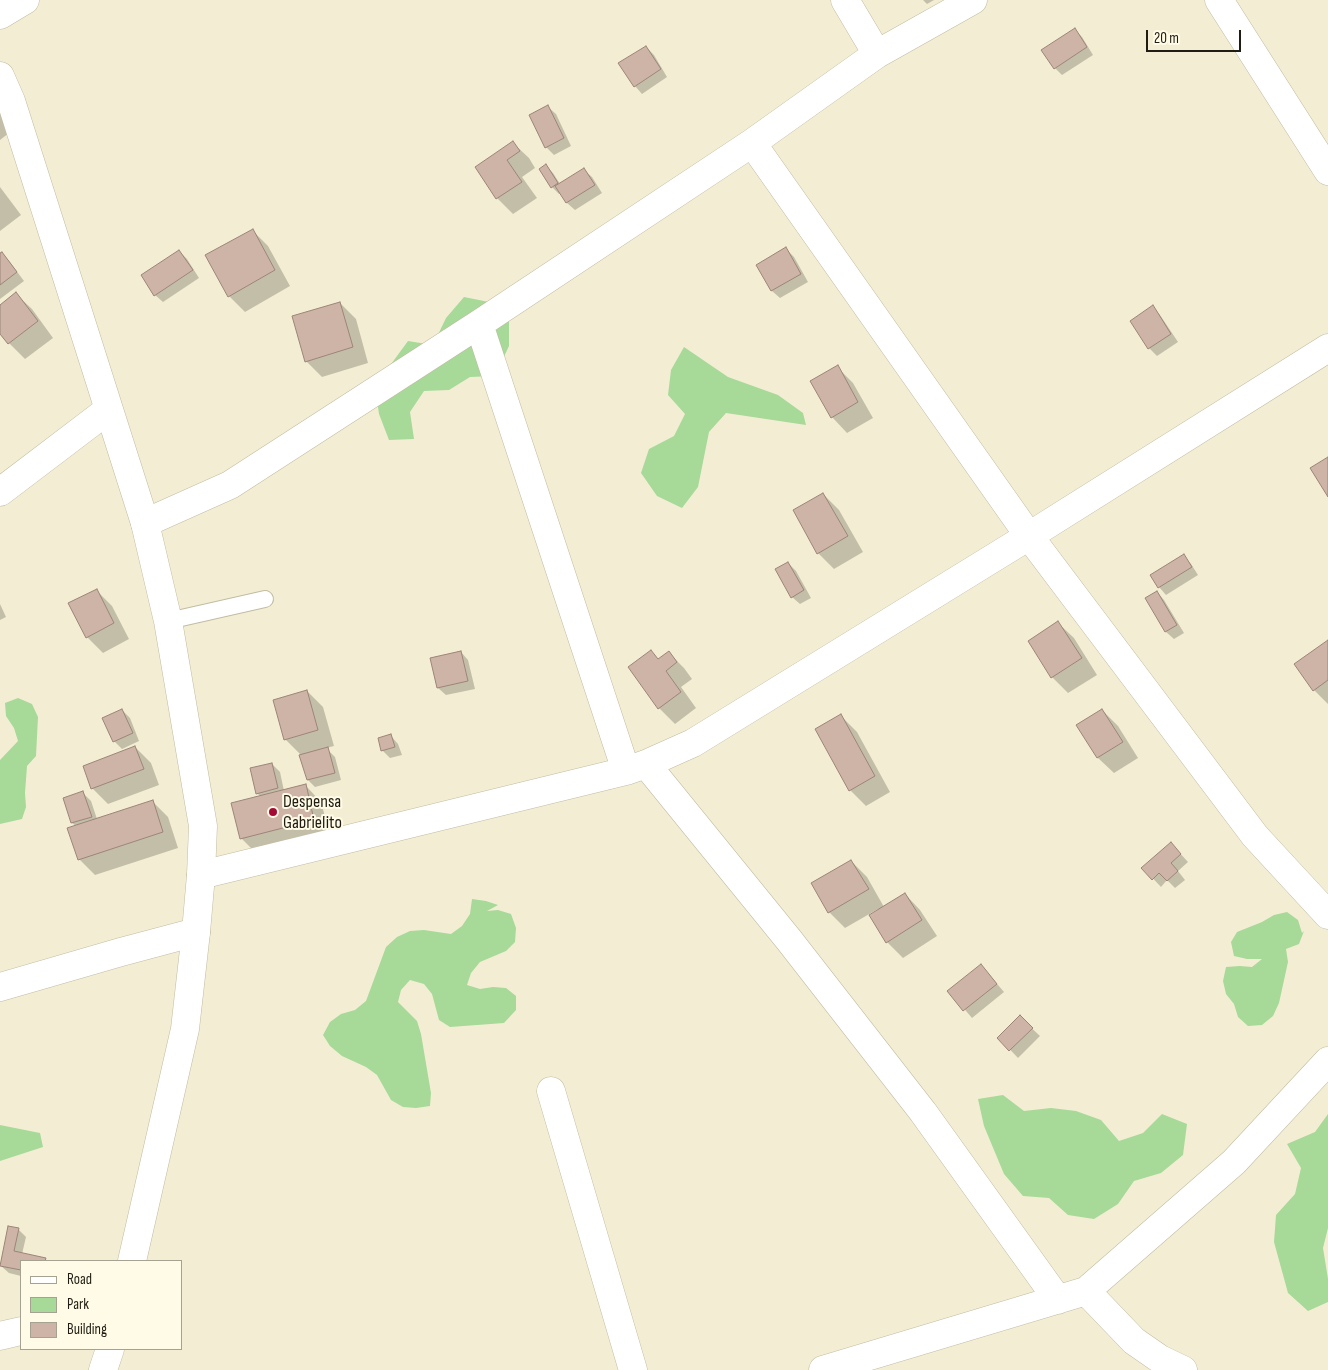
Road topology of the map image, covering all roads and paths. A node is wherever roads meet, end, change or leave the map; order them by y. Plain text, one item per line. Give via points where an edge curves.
1 (25, 0) edge
2 (845, 0) edge
3 (973, 0) edge
4 (1219, 0) edge
5 (0, 15) edge
6 (877, 54) junction
7 (0, 76) edge
8 (752, 143) junction
9 (1328, 171) edge
10 (479, 324) junction
11 (1328, 348) edge
12 (108, 410) junction
13 (0, 492) edge
14 (145, 523) junction
15 (1029, 536) junction
16 (265, 599) dead end
17 (168, 621) junction
18 (636, 767) junction
19 (201, 875) junction
20 (1328, 915) edge
21 (196, 932) junction
22 (0, 987) edge
23 (1328, 1061) edge
24 (551, 1091) dead end
25 (132, 1260) edge
26 (1086, 1291) junction
27 (1058, 1300) junction
28 (20, 1331) edge
29 (0, 1336) edge
30 (110, 1350) edge
31 (1168, 1366) edge
32 (103, 1370) edge
33 (633, 1370) edge
34 (823, 1370) edge

1 - 5 street
2 - 6 street
3 - 6 street
4 - 9 street
6 - 8 street
7 - 12 street
8 - 10 street
8 - 15 street
10 - 14 street via 230,485
10 - 18 street
11 - 15 street
12 - 13 street
12 - 14 street
14 - 17 street
15 - 18 street via 693,743
15 - 20 street via 1255,836
16 - 17 lane
17 - 19 street via 204,826
18 - 19 street
18 - 27 street via 789,940 923,1112
19 - 21 street
21 - 22 street
21 - 25 street via 185,1029
23 - 26 street via 1234,1162
24 - 33 street
26 - 27 street
26 - 31 street via 1134,1341
27 - 34 street
28 - 29 street
30 - 32 street

